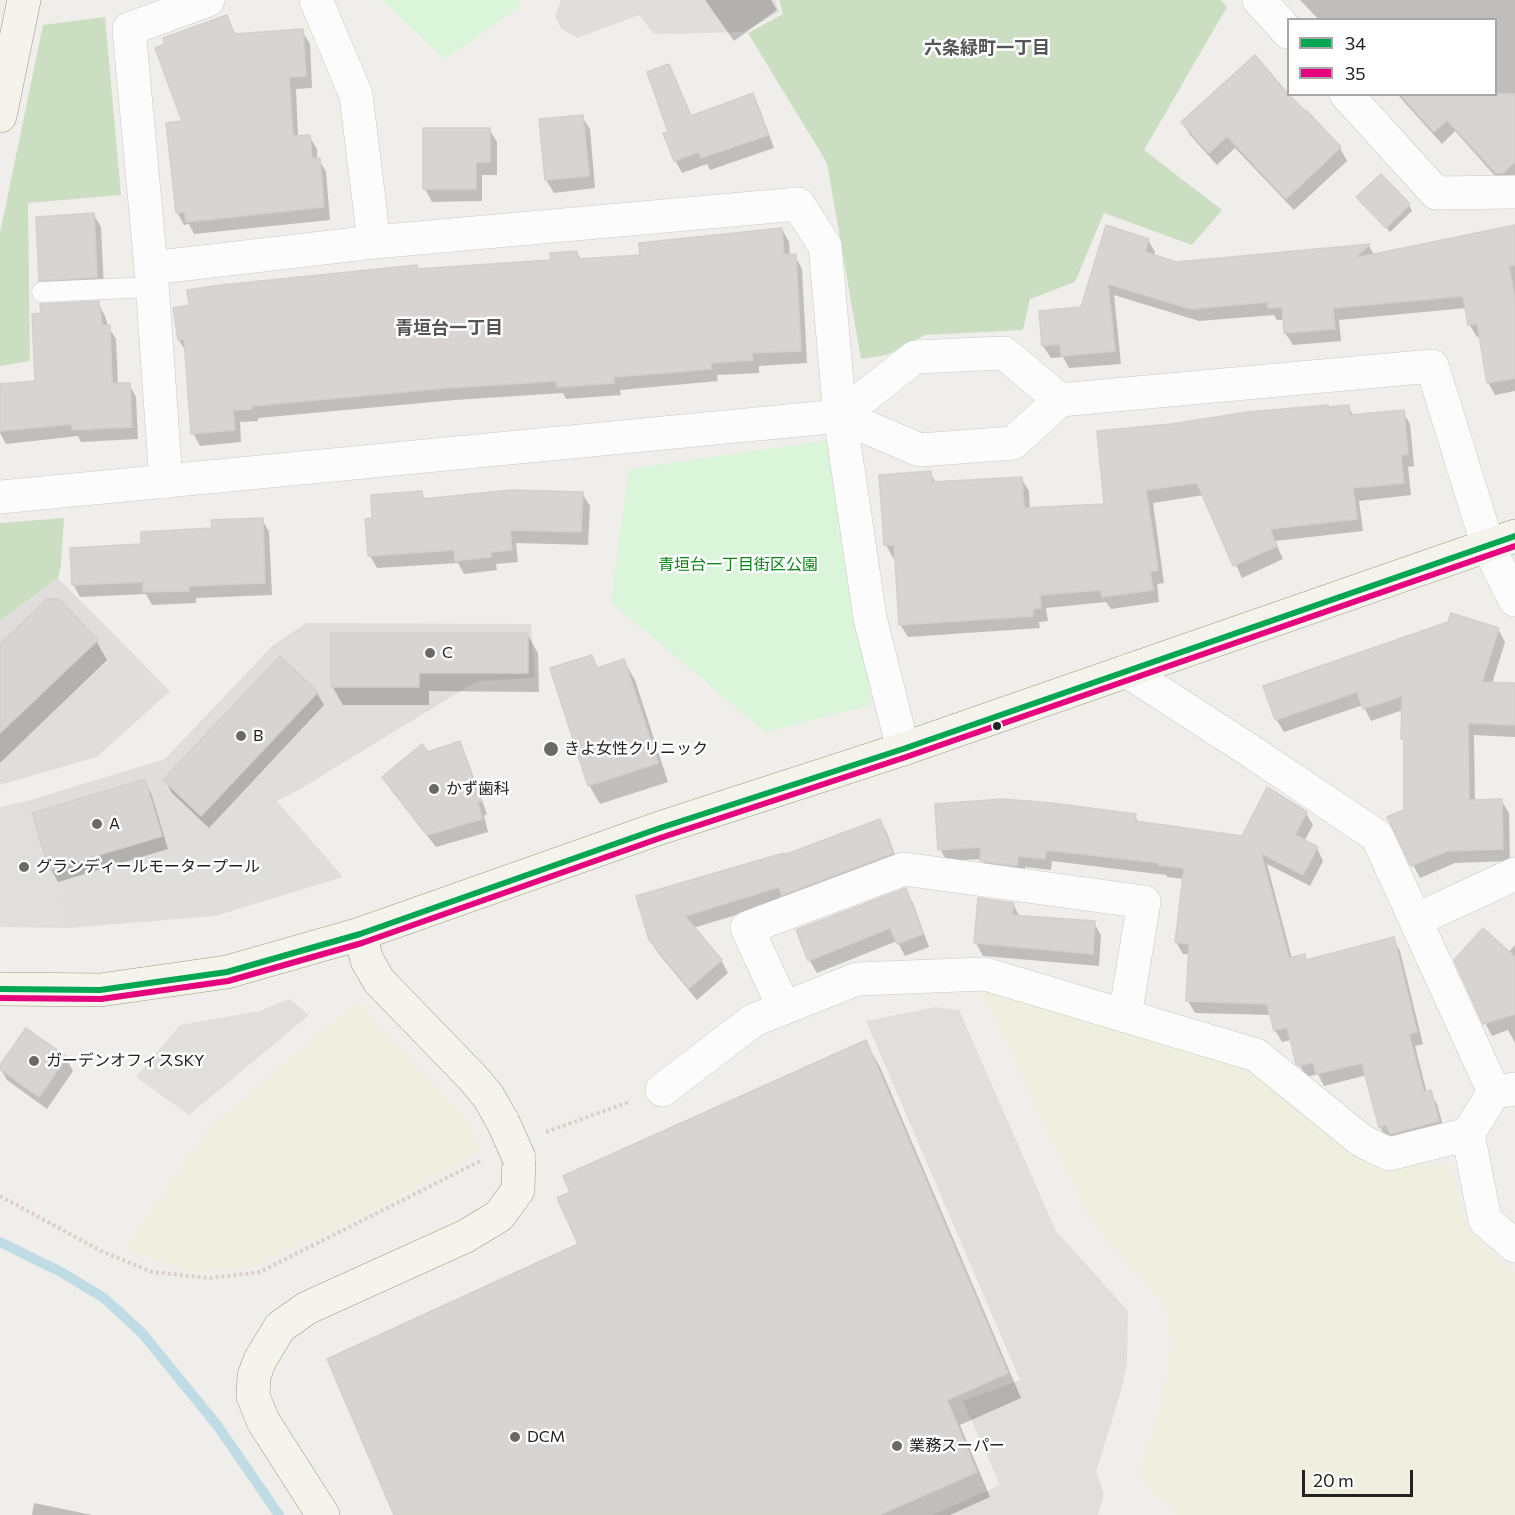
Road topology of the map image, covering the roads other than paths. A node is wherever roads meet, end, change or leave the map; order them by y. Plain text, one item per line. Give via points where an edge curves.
1 (24, 0) edge
2 (208, 0) edge
3 (316, 0) edge
4 (1259, 0) edge
5 (1287, 31) edge
6 (1348, 96) edge
7 (0, 116) edge
8 (1515, 192) edge
9 (374, 242) junction
10 (151, 277) junction
11 (42, 292) dead end
12 (1060, 400) junction
13 (840, 416) junction
14 (166, 482) junction
15 (0, 497) edge
16 (1502, 541) edge
17 (1515, 600) edge
18 (1126, 671) junction
19 (903, 749) junction
20 (1515, 874) edge
21 (1416, 920) junction
22 (360, 934) junction
23 (0, 989) edge
24 (784, 1008) junction
25 (1125, 1016) junction
26 (662, 1090) road end
27 (1504, 1090) edge
28 (1468, 1134) junction
29 (1515, 1246) edge
30 (323, 1515) edge

1 - 7 street
2 - 10 street via 129,29
3 - 9 street via 356,95
4 - 5 street
6 - 8 street via 1436,193
9 - 10 street
9 - 13 street via 798,204 825,246
10 - 11 lane
10 - 14 street
12 - 13 street via 1013,443 920,450
12 - 13 street via 1004,353 915,357
12 - 16 street via 1432,366
13 - 14 street
13 - 19 street via 870,618
14 - 15 street
16 - 17 street
16 - 18 street
18 - 19 street
18 - 21 street via 1377,836
19 - 22 street via 660,828
20 - 21 street
21 - 27 street
22 - 23 street via 227,972 100,990
22 - 30 street via 367,960 379,981 488,1096 512,1141 518,1190 499,1216 466,1236 307,1308 280,1327 260,1360 253,1396 278,1445
24 - 25 street via 857,979 985,974
24 - 25 street via 747,928 904,869 1144,902
24 - 26 street via 754,1020
25 - 28 street via 1256,1054 1362,1141 1389,1154
27 - 28 street
28 - 29 street via 1485,1220

